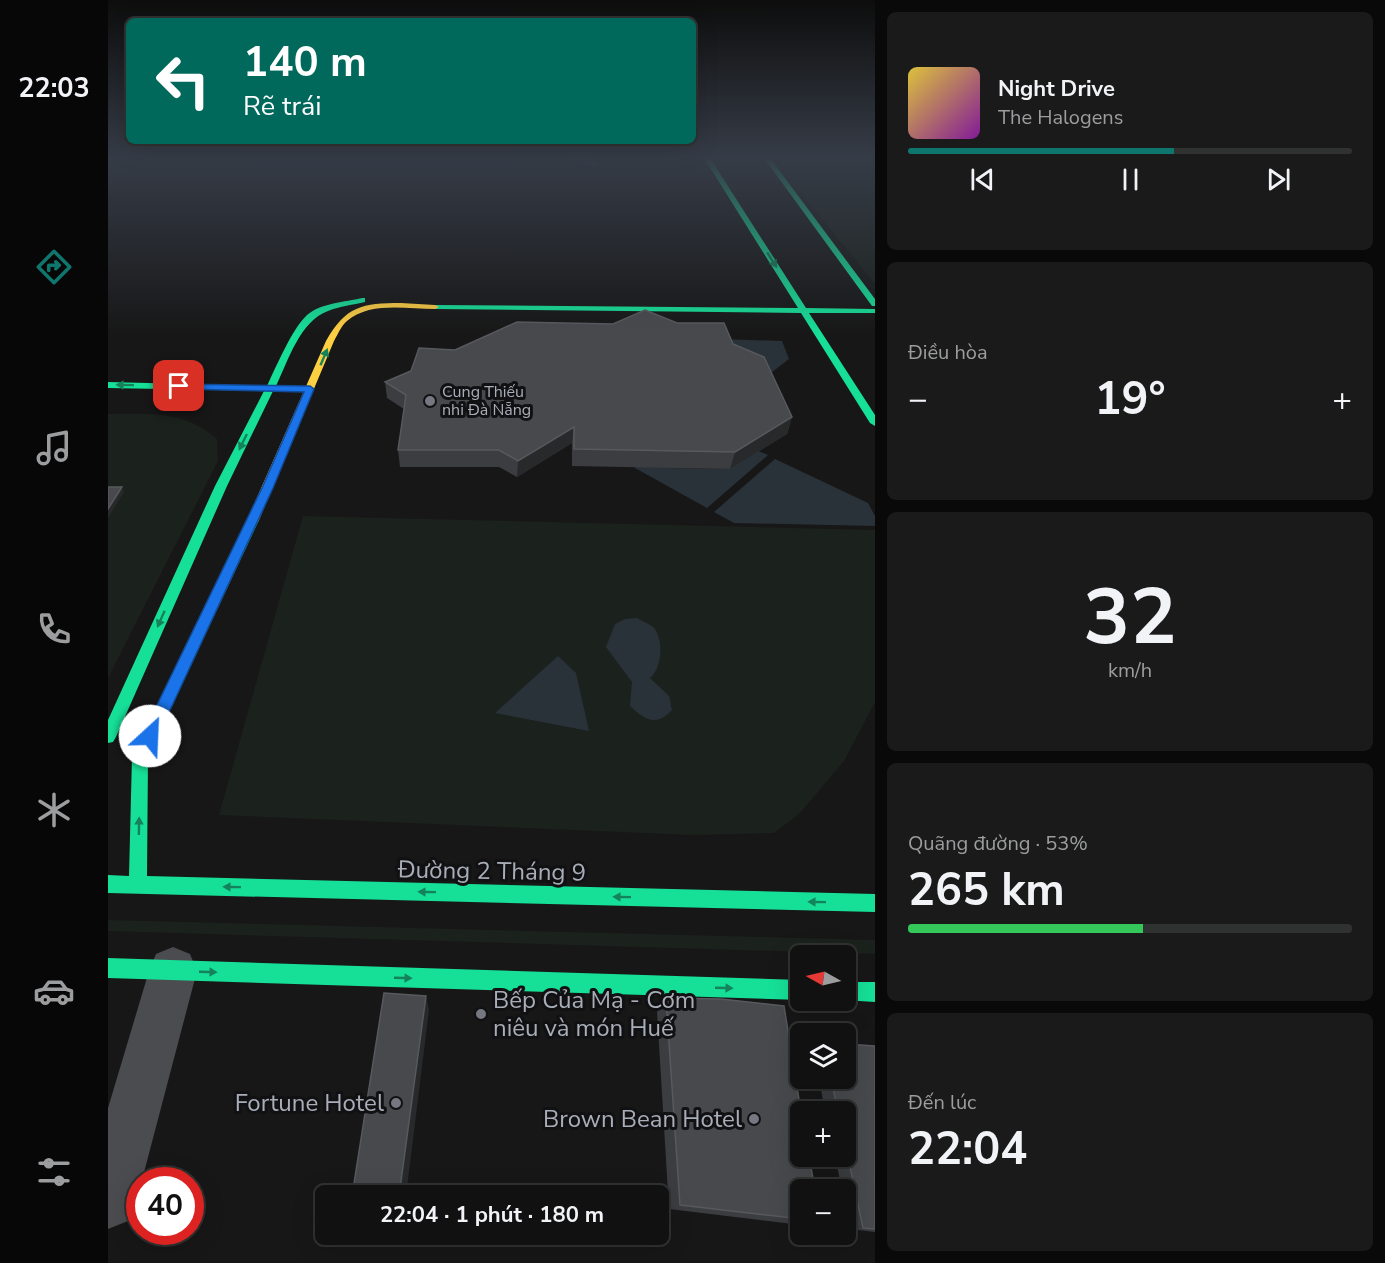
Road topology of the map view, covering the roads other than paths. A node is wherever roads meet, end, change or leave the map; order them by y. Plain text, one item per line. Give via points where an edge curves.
1 (744, 217) edge
2 (810, 217) edge
3 (800, 305) junction
4 (875, 305) edge
5 (108, 385) edge
6 (270, 388) junction
7 (310, 389) junction
8 (254, 408) junction
9 (301, 410) junction
10 (874, 419) edge
11 (108, 737) edge
12 (108, 884) edge
13 (138, 885) junction
14 (872, 900) edge
15 (108, 968) edge
16 (173, 971) junction
17 (790, 990) edge
18 (856, 992) edge
19 (875, 992) edge
20 (108, 1201) edge

1 -> 3 street
2 - 4 street
3 - 4 street
3 - 6 street via 360,300 310,317
7 -> 3 street via 343,318 377,307
3 - 10 street
6 -> 5 street
6 - 7 street
6 - 8 street
7 - 9 street
8 - 9 street
8 -> 11 street
13 -> 9 street via 140,757
12 - 13 street, Đường 2 Tháng 9
14 -> 13 street, Đường 2 Tháng 9
15 - 16 street
16 -> 17 street
16 - 20 street
18 - 19 street

